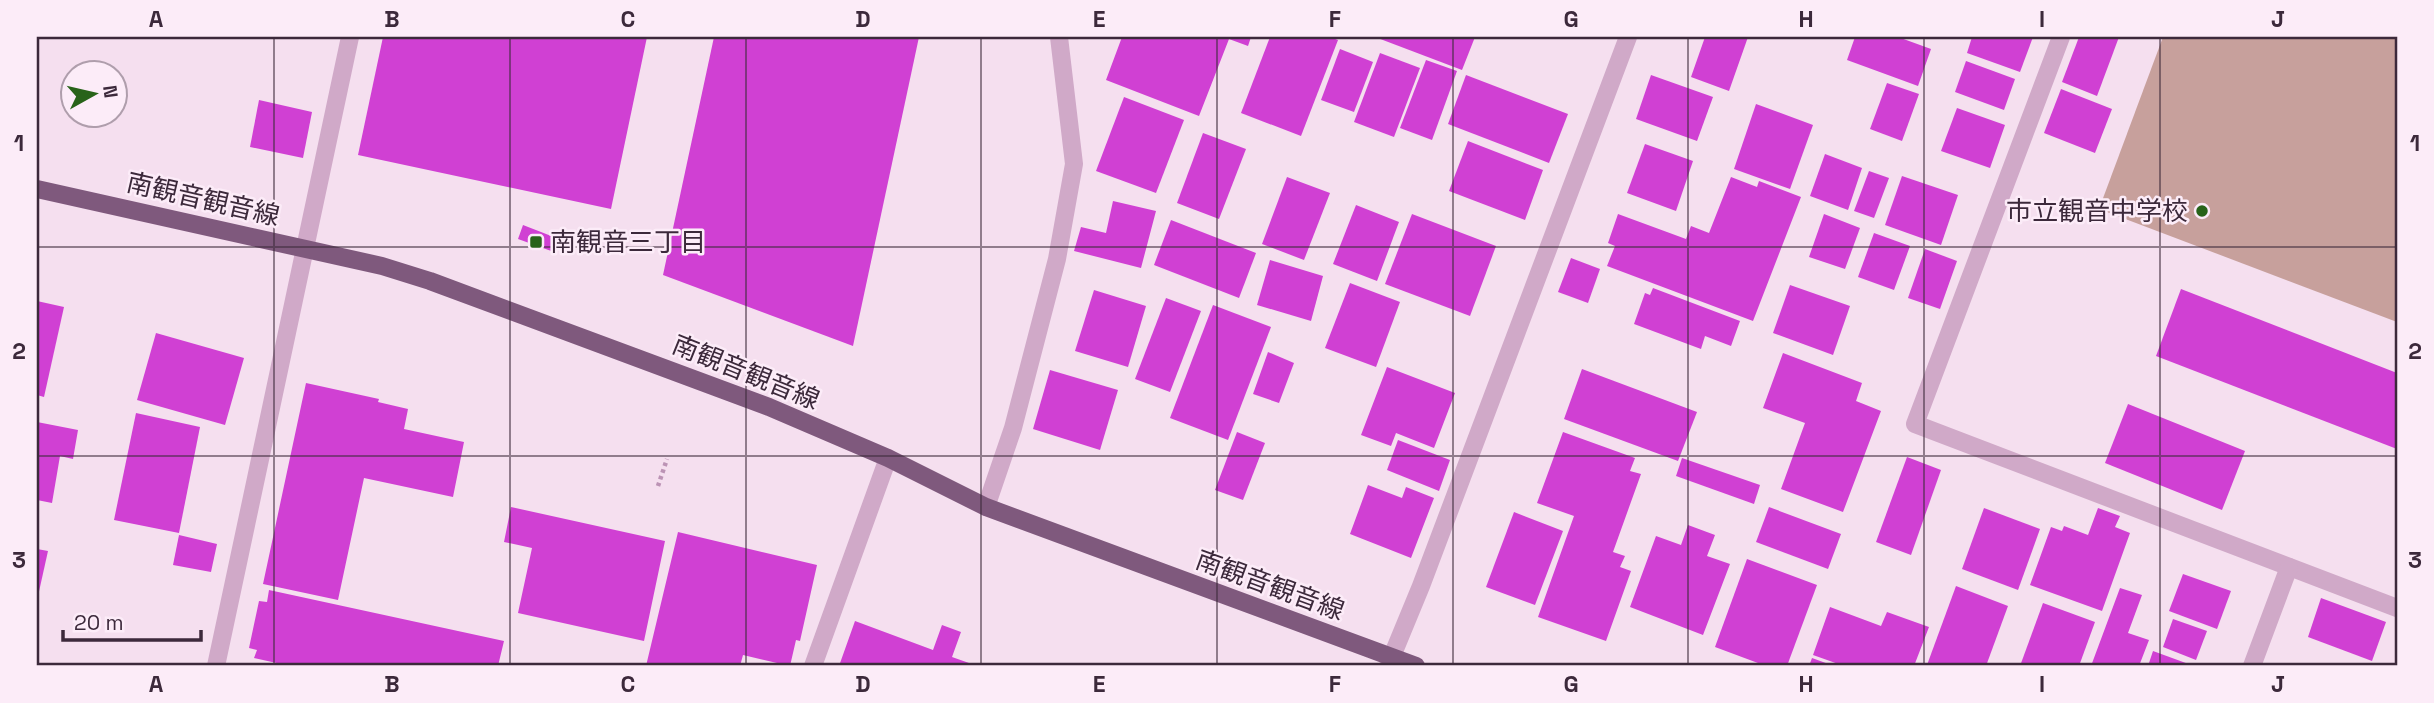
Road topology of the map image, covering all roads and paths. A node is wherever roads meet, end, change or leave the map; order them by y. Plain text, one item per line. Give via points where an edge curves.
1 (350, 37) edge
2 (1059, 37) edge
3 (1628, 37) edge
4 (2061, 37) edge
5 (37, 189) edge
6 (304, 248) junction
7 (888, 458) junction
8 (667, 459) dead end
9 (657, 485) dead end
10 (986, 507) junction
11 (2289, 567) junction
12 (2397, 608) edge
13 (1390, 662) edge
14 (216, 666) edge
15 (813, 666) edge
16 (1416, 666) edge
17 (2252, 666) edge

1 - 6 street
2 - 10 street via 1074,164 1057,259 1013,428
3 - 13 street
4 - 11 street via 1915,424
5 - 6 main road, 南観音観音線
6 - 7 main road, 南観音観音線 via 382,266 480,298 769,407
6 - 14 street
7 - 10 main road, 南観音観音線
7 - 15 street
8 - 9 path
10 - 13 main road, 南観音観音線
11 - 12 street
11 - 17 street
13 - 16 main road, 南観音観音線

